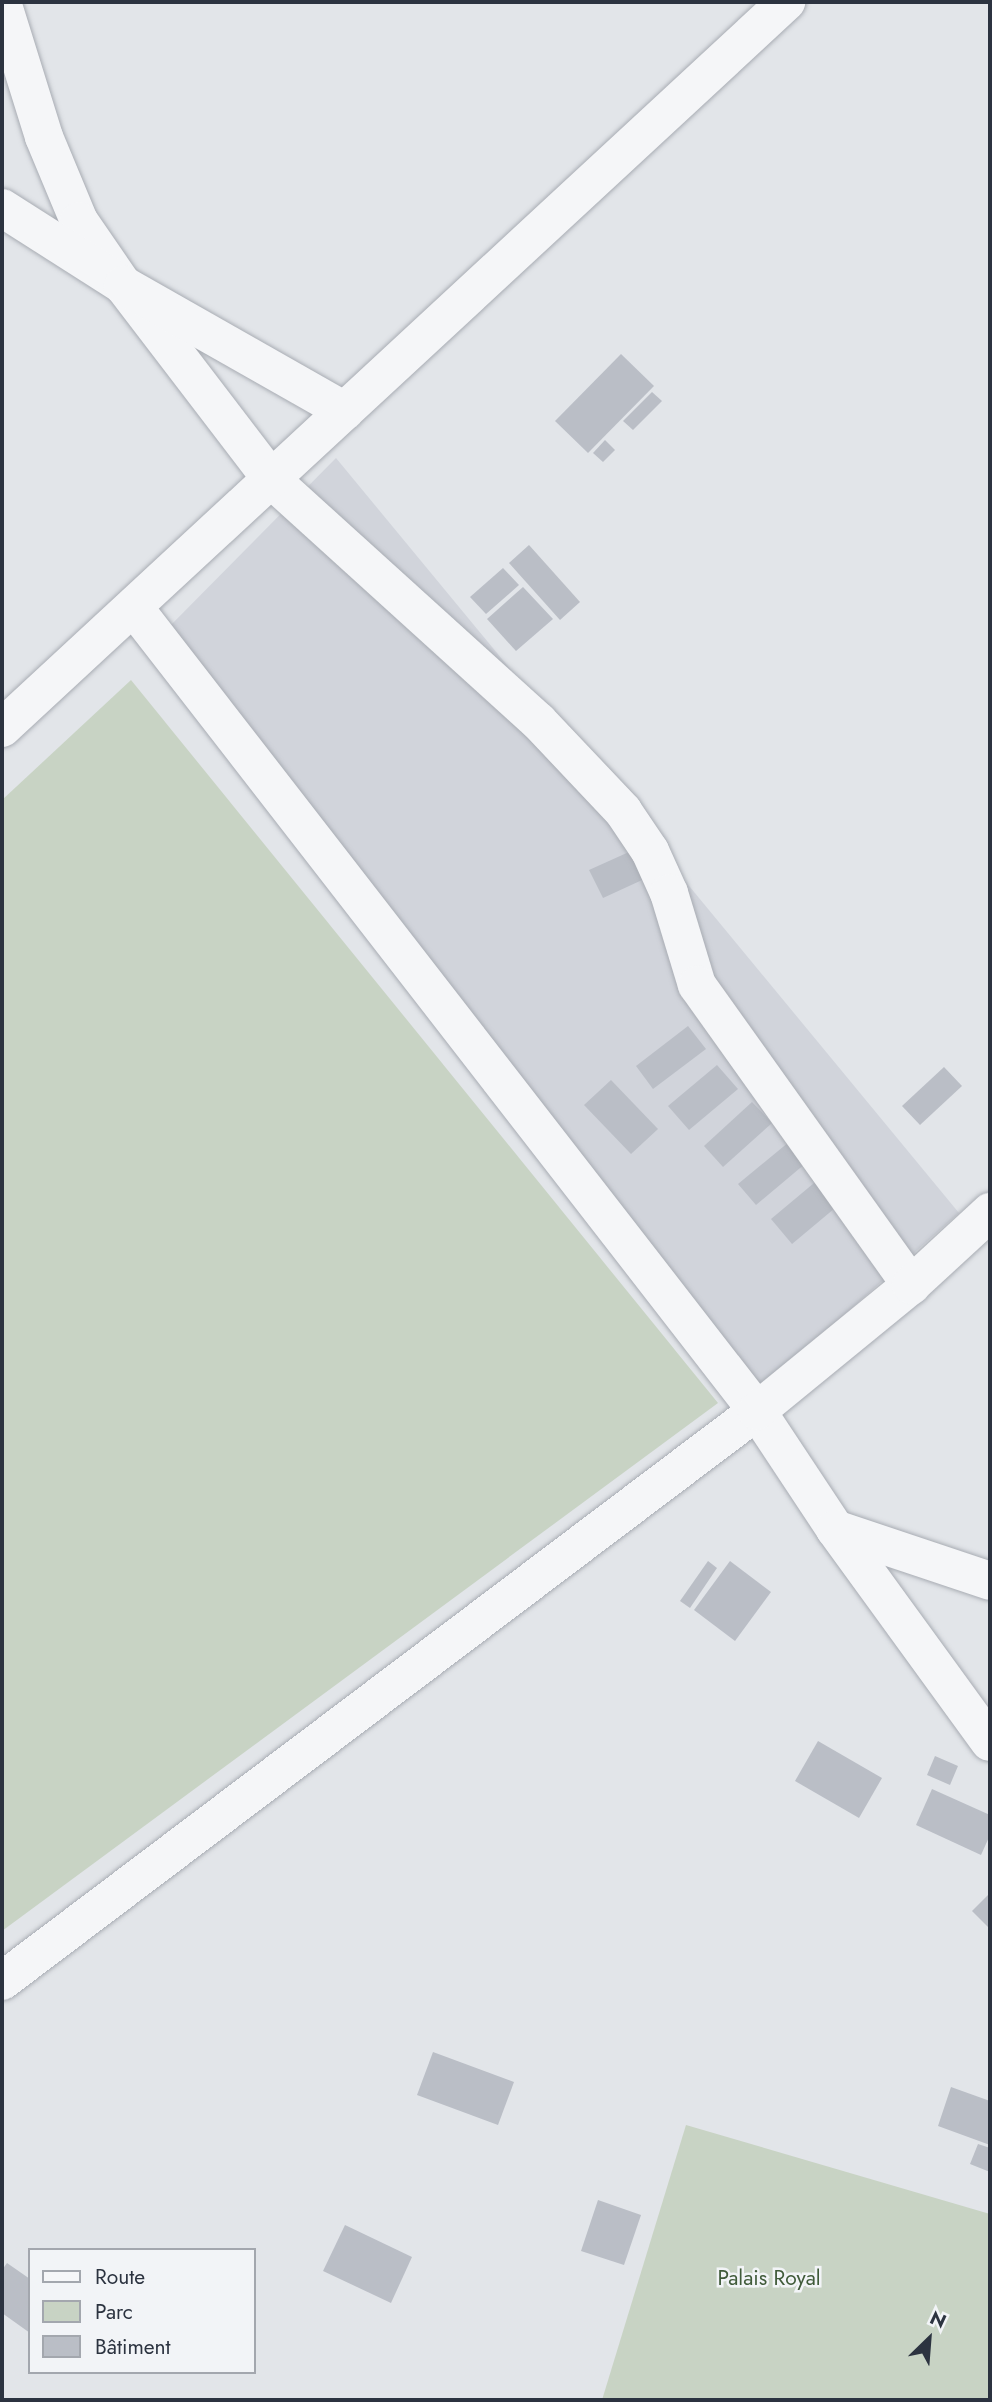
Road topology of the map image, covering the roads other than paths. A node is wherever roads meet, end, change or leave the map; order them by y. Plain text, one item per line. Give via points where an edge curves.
1 (2, 2) edge
2 (786, 2) edge
3 (2, 208) edge
4 (123, 285) junction
5 (345, 411) junction
6 (272, 481) junction
7 (135, 609) junction
8 (2, 728) edge
9 (990, 1212) edge
10 (911, 1286) junction
11 (757, 1411) junction
12 (835, 1529) junction
13 (990, 1581) edge
14 (990, 1742) edge
15 (2, 1981) edge

1 - 4 street via 44,137 79,221
2 - 5 street
3 - 4 street
4 - 5 street
4 - 6 street
5 - 6 street
6 - 7 street
6 - 10 street via 538,721 623,811 650,851 669,893 697,985
7 - 8 street
7 - 11 street
9 - 10 street
10 - 11 street
11 - 12 street
11 - 15 street
12 - 13 street
12 - 14 street

